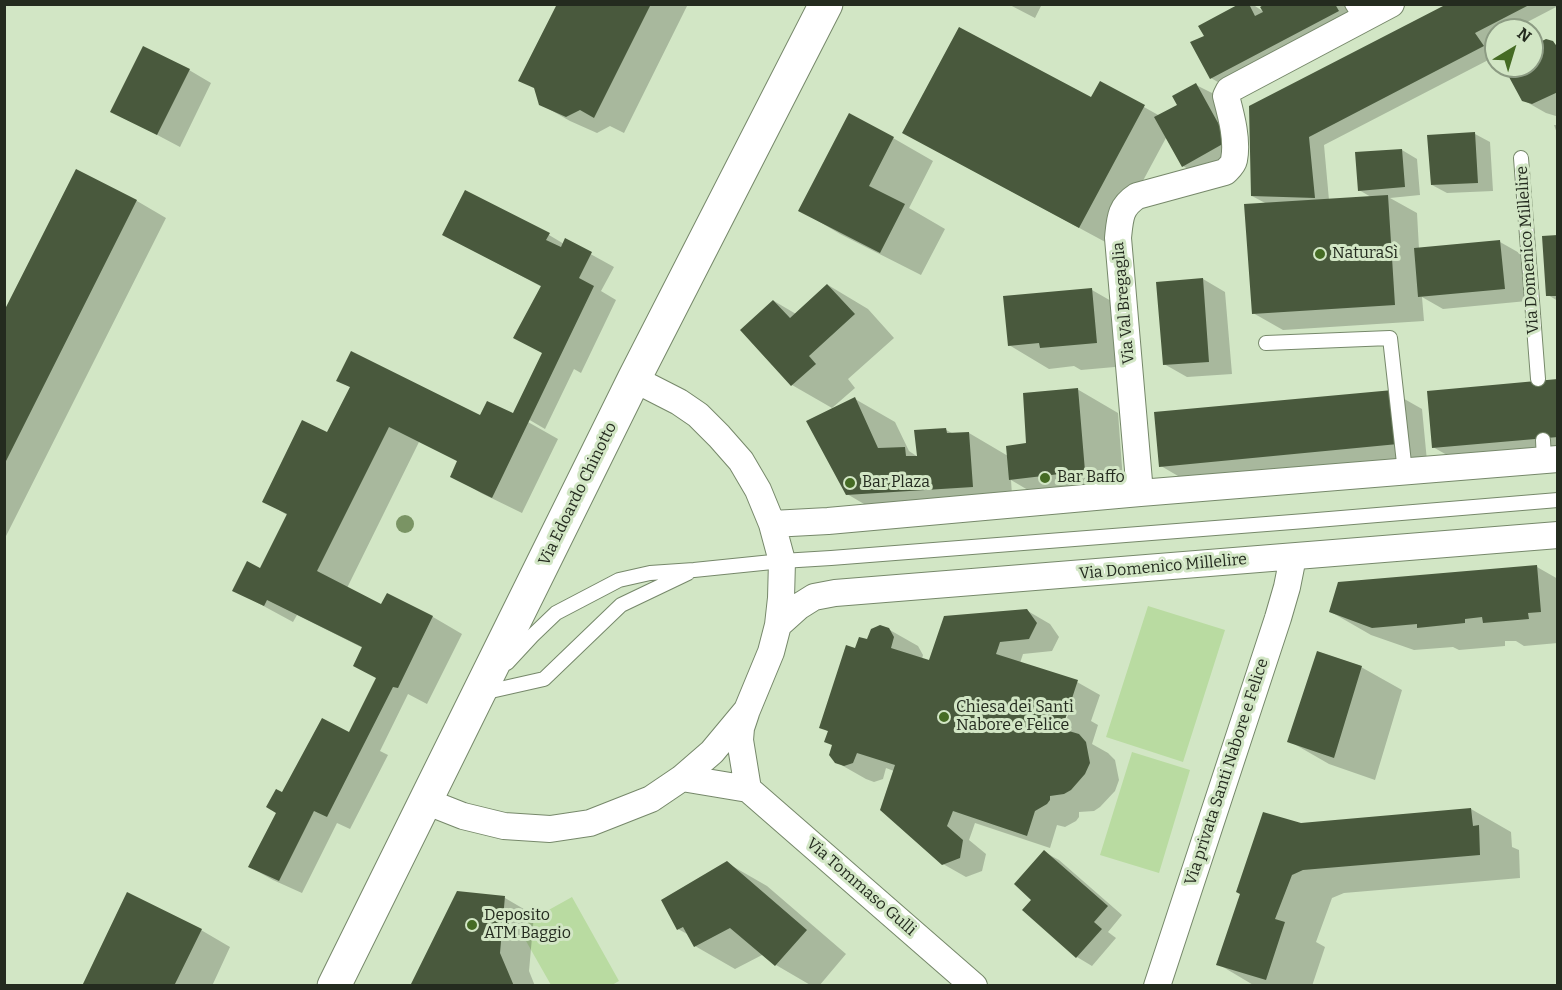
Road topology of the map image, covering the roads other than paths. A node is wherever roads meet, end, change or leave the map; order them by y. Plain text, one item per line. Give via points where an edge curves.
1 (825, 4) edge
2 (1391, 4) edge
3 (1357, 12) edge
4 (1521, 158) dead end
5 (1266, 343) dead end
6 (1538, 379) dead end
7 (634, 380) junction
8 (1548, 453) edge
9 (1405, 472) junction
10 (1140, 493) junction
11 (1557, 500) edge
12 (772, 524) junction
13 (1557, 535) edge
14 (1293, 557) junction
15 (782, 561) junction
16 (694, 570) junction
17 (778, 625) junction
18 (480, 694) junction
19 (747, 710) junction
20 (682, 778) junction
21 (748, 789) junction
22 (425, 801) junction
23 (334, 986) edge
24 (974, 986) edge
25 (1157, 986) edge

1 - 7 street, Via Edoardo Chinotto
2 - 3 street, Via Val Bregaglia
3 - 10 street, Via Val Bregaglia via 1229,90 1226,96 1233,121 1234,150 1233,162 1225,172 1137,196 1126,204 1118,238
4 - 6 lane, Via Domenico Millelire
5 - 9 lane via 1390,338
7 - 12 street via 679,402 719,436 741,461
7 - 18 street, Via Edoardo Chinotto
8 - 9 street
9 - 10 street
10 - 12 street
11 - 15 lane, Via Domenico Millelire
12 - 15 street
13 - 14 street, Via Domenico Millelire
14 - 17 street, Via Domenico Millelire via 835,593 814,597
14 - 25 street, Via privata Santi Nabore e Felice via 1278,618
15 - 16 lane, Via Domenico Millelire
15 - 17 street
16 - 18 lane via 621,605 544,679
16 - 18 lane, Via Domenico Millelire via 619,580 556,613
17 - 19 street
18 - 22 street, Via Edoardo Chinotto
19 - 20 street via 712,752
19 - 21 street via 740,740
20 - 21 street
20 - 22 street via 651,799 623,811 590,823 550,829 504,826
21 - 24 street, Via Tommaso Gulli
22 - 23 street, Via Edoardo Chinotto

